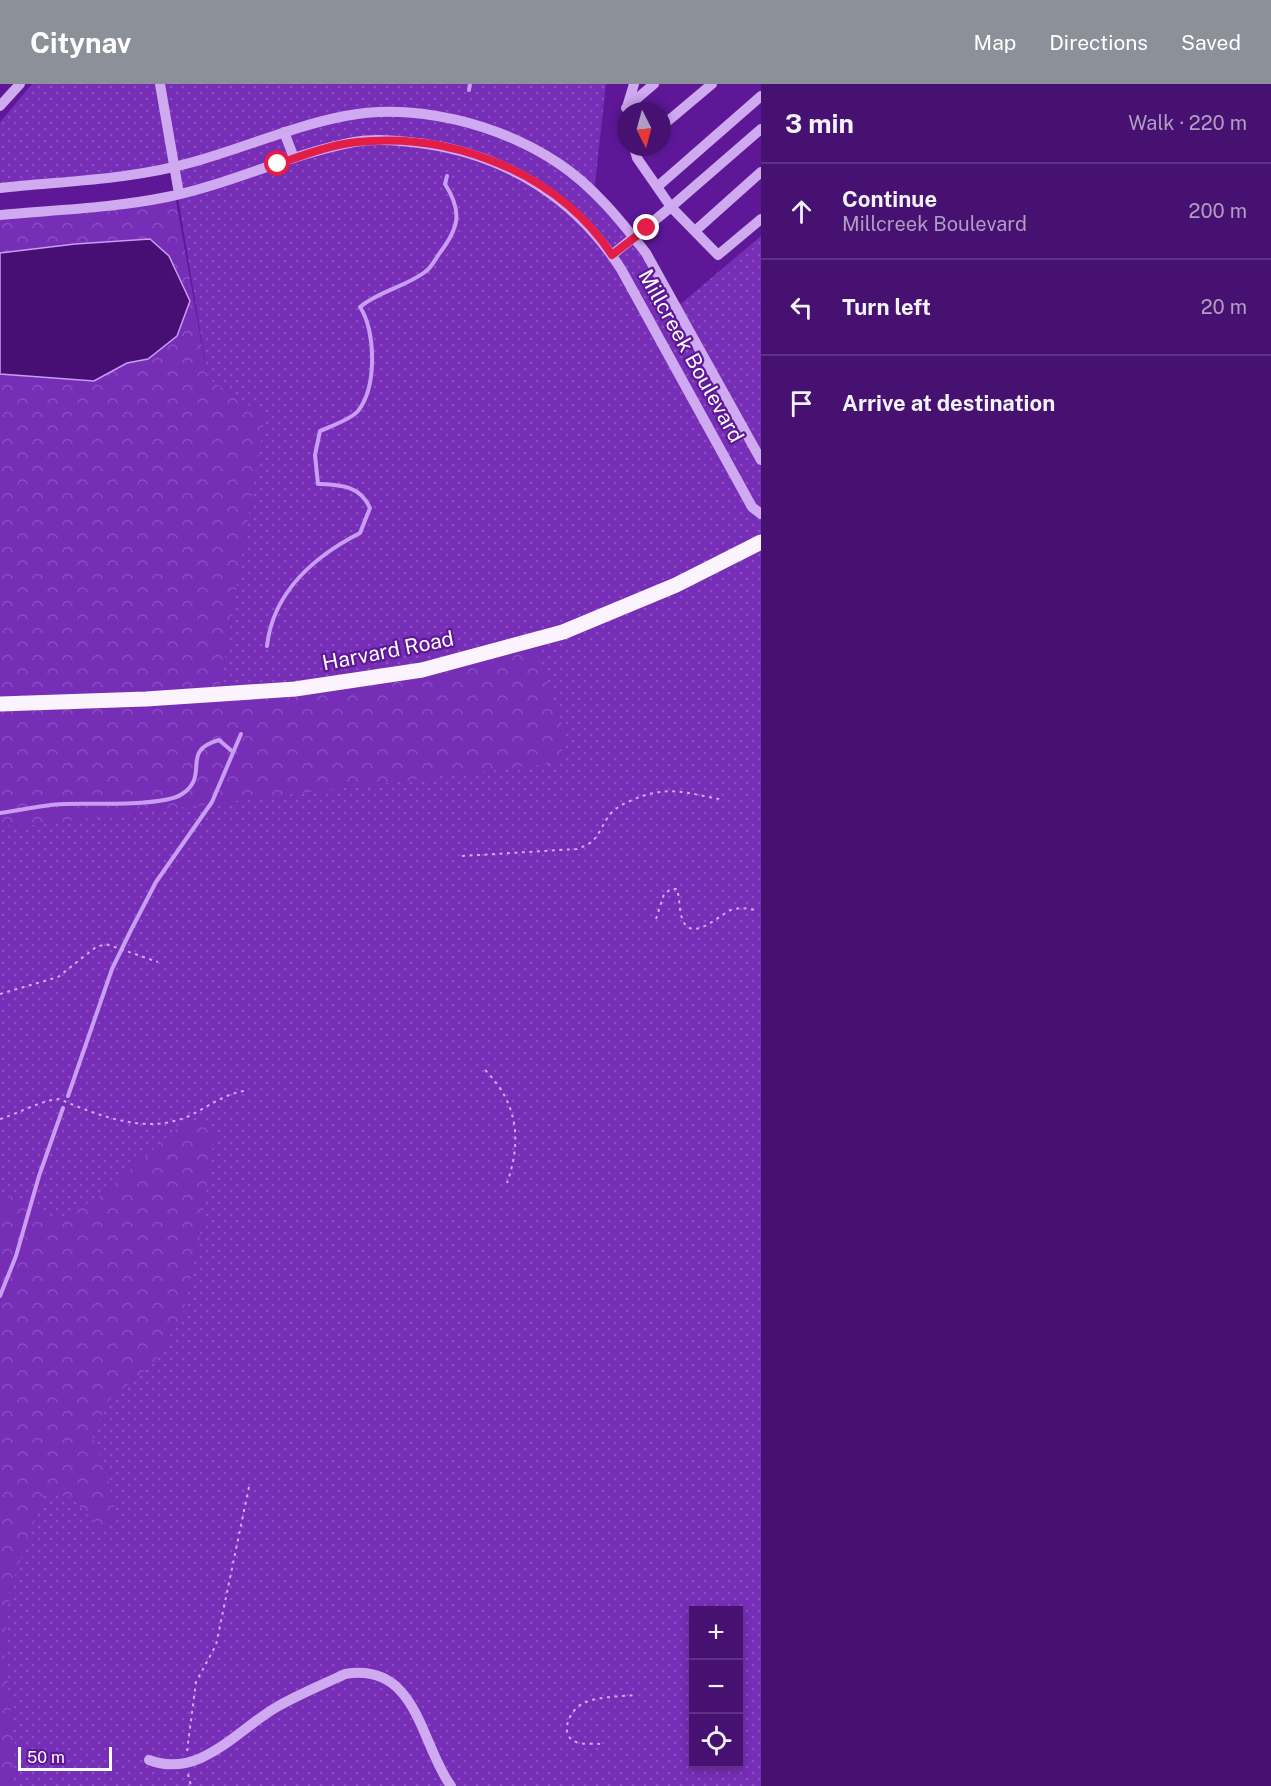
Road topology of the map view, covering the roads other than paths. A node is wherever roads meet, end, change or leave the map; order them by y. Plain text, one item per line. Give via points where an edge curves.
1 (20, 84) edge
2 (160, 84) edge
3 (634, 84) edge
4 (654, 84) edge
5 (712, 84) edge
6 (761, 96) edge
7 (629, 102) edge
8 (635, 102) edge
9 (0, 106) edge
10 (671, 118) edge
11 (761, 129) edge
12 (284, 132) junction
13 (637, 156) edge
14 (294, 158) junction
15 (173, 167) junction
16 (761, 172) edge
17 (657, 187) junction
18 (0, 188) edge
19 (179, 194) junction
20 (671, 207) junction
21 (0, 215) edge
22 (761, 219) edge
23 (694, 231) junction
24 (634, 238) junction
25 (612, 255) junction
26 (761, 460) edge
27 (761, 514) edge
28 (761, 542) edge
29 (0, 704) edge
30 (149, 1760) dead end
31 (451, 1786) edge

1 - 9 street
2 - 15 street
3 - 7 street
4 - 8 street
5 - 10 street
6 - 17 street
11 - 20 street
12 - 14 street
12 - 15 street, Millcreek Boulevard
12 - 24 street, Millcreek Boulevard via 348,115 391,113 434,116 475,125 520,142 558,163 594,193
13 - 17 street
14 - 19 street, Millcreek Boulevard
14 - 25 street, Millcreek Boulevard via 356,142 404,141 496,161 538,183 574,211
15 - 18 street, Millcreek Boulevard
15 - 19 street
16 - 23 street
17 - 20 street
19 - 21 street, Millcreek Boulevard
20 - 23 street
20 - 24 street
22 - 23 street via 718,255
24 - 25 street
24 - 26 street, Millcreek Boulevard
25 - 27 street, Millcreek Boulevard via 752,507
28 - 29 main road, Harvard Road via 676,585 563,632 422,670 295,689
30 - 31 street via 172,1766 210,1754 278,1707 356,1672 384,1679 404,1693

